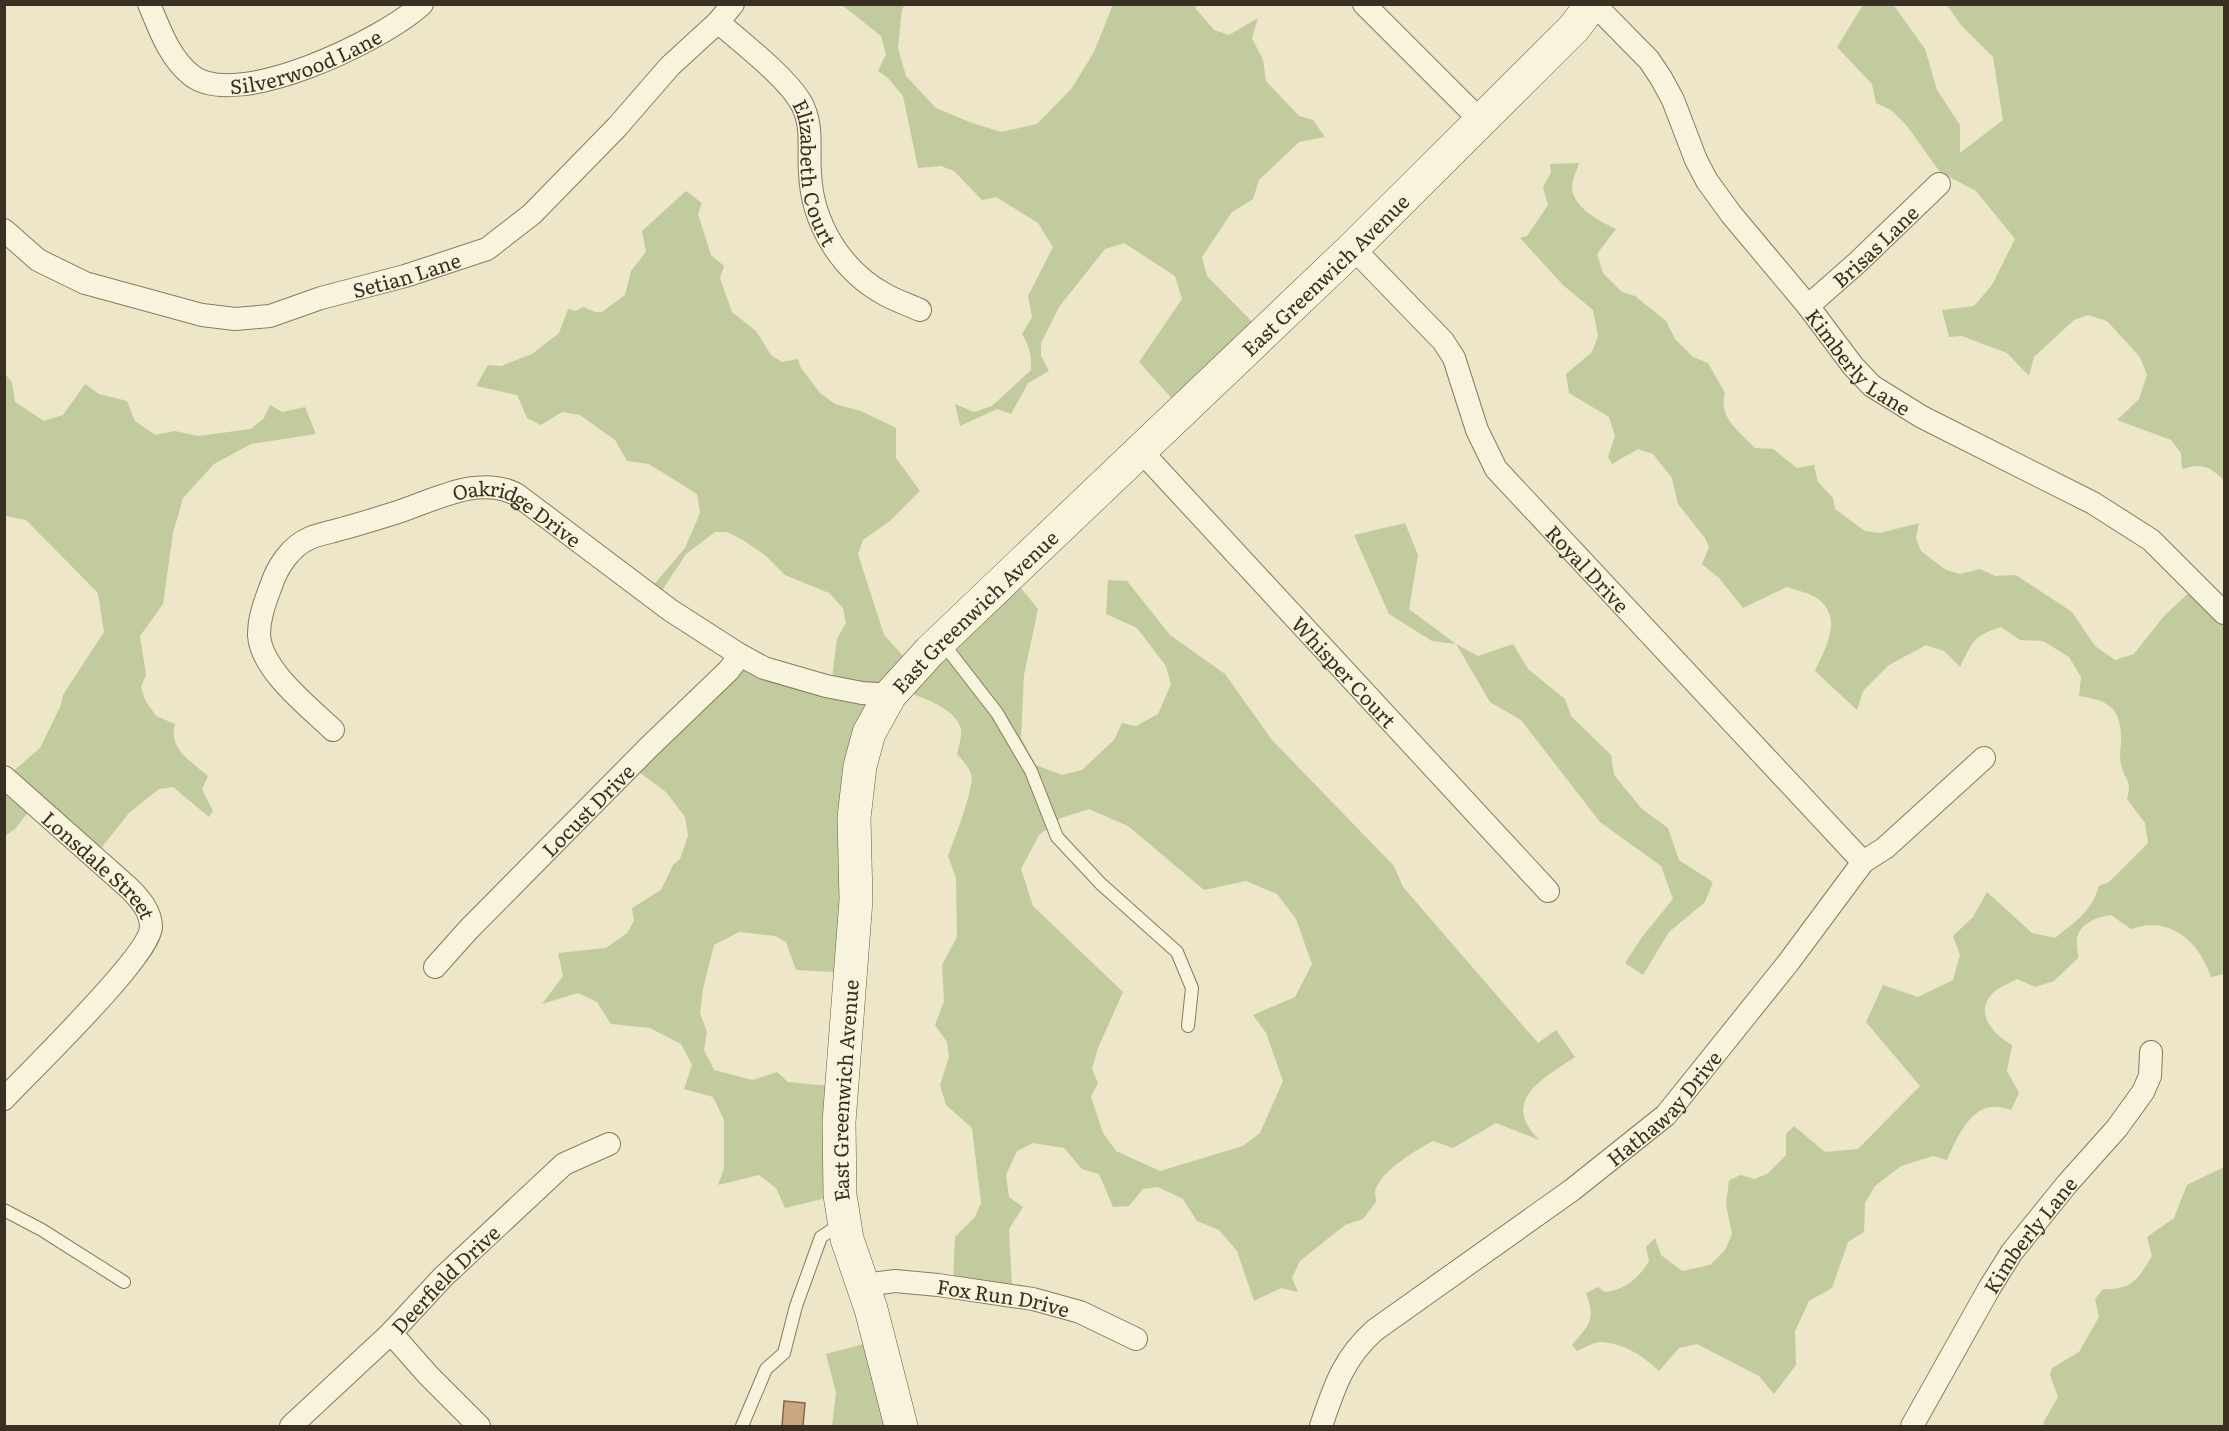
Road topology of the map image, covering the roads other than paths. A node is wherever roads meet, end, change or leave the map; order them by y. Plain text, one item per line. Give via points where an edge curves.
1 (149, 4) edge
2 (422, 4) edge
3 (733, 4) edge
4 (1364, 4) edge
5 (1593, 4) edge
6 (718, 22) junction
7 (1480, 120) junction
8 (1939, 184) dead end
9 (4, 230) edge
10 (1353, 248) junction
11 (1808, 306) junction
12 (920, 310) dead end
13 (1141, 451) junction
14 (2224, 613) edge
15 (941, 642) junction
16 (740, 656) junction
17 (890, 695) junction
18 (333, 730) dead end
19 (1984, 758) dead end
20 (4, 777) edge
21 (1863, 862) junction
22 (1548, 891) dead end
23 (435, 967) dead end
24 (1188, 1026) dead end
25 (2151, 1052) dead end
26 (4, 1099) edge
27 (609, 1144) dead end
28 (4, 1210) edge
29 (844, 1222) junction
30 (124, 1282) dead end
31 (864, 1285) junction
32 (391, 1333) junction
33 (1136, 1339) dead end
34 (291, 1426) edge
35 (479, 1426) edge
36 (742, 1426) edge
37 (901, 1426) edge
38 (1321, 1426) edge
39 (1912, 1426) edge

1 - 2 street, Silverwood Lane via 164,43 179,63 191,76 220,87 282,76 328,59 378,36
3 - 6 street, Setian Lane
4 - 7 street
5 - 7 street, East Greenwich Avenue via 1574,28
5 - 11 street, Kimberly Lane via 1649,60 1673,100 1707,181
6 - 9 street, Setian Lane via 670,66 617,128 532,214 487,249 270,316 235,319 202,315 85,283 38,260
6 - 12 street, Elizabeth Court via 784,82 800,102 809,122 813,198 833,247 853,271 885,295
7 - 10 street, East Greenwich Avenue
8 - 11 street, Brisas Lane
10 - 13 street, East Greenwich Avenue
10 - 21 street, Royal Drive via 1443,341 1454,358 1477,430 1497,469
11 - 14 street, Kimberly Lane via 1872,386 1922,417 2093,504 2144,535
13 - 15 street, East Greenwich Avenue
13 - 22 street, Whisper Court
15 - 17 street, East Greenwich Avenue
15 - 24 lane via 998,713 1032,771 1057,837 1101,884 1177,952 1192,988
16 - 17 street, Oakridge Drive via 764,668 826,686
16 - 18 street, Oakridge Drive via 670,610 516,494 486,486 458,491 309,538 296,547 274,577 261,612 259,635 263,653 293,692
16 - 23 street, Locust Drive
17 - 29 street, East Greenwich Avenue via 869,733 860,766 854,818 856,900 839,1122
19 - 21 street, Hathaway Drive via 1885,848
20 - 26 street, Lonsdale Street via 129,888 142,902 151,927 148,940 117,980
21 - 38 street, Hathaway Drive via 1666,1115 1572,1190 1360,1343 1344,1365
25 - 39 street, Kimberly Lane via 2150,1076 2143,1092 2012,1252
27 - 32 street, Deerfield Drive via 564,1164 443,1277
28 - 30 lane
29 - 31 street, East Greenwich Avenue
29 - 36 lane via 821,1237 784,1353 766,1369
31 - 33 street, Fox Run Drive via 895,1281 1033,1299 1080,1312
31 - 37 street, East Greenwich Avenue
32 - 34 street, Deerfield Drive
32 - 35 street

